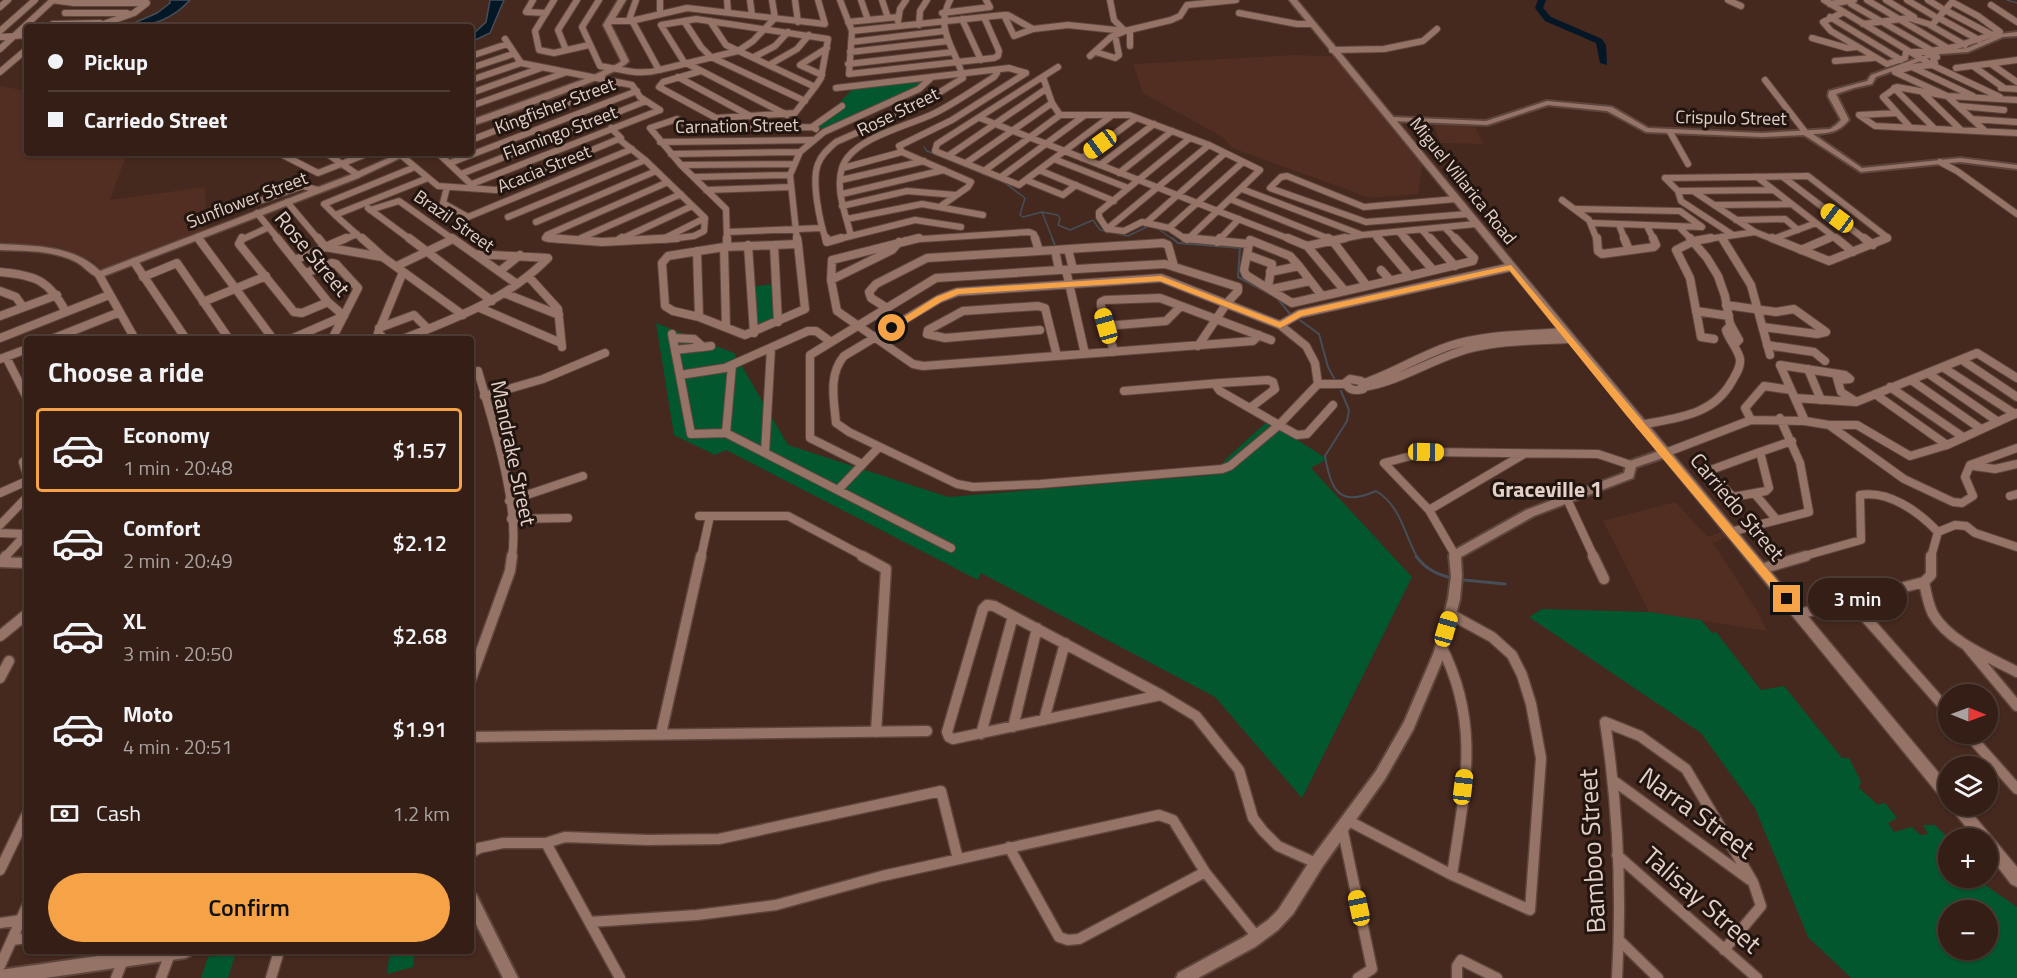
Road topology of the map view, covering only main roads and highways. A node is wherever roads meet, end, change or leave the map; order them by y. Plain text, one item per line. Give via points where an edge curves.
1 (622, 0) edge
2 (1293, 0) edge
3 (474, 122) edge
4 (398, 156) edge
5 (0, 248) edge
6 (1629, 413) joint
7 (1938, 783) edge
8 (1965, 816) edge
9 (1976, 828) edge
10 (1998, 855) edge
11 (2017, 879) edge

1 - 3 main road via 608,28 625,61 617,69
2 - 6 main road, Miguel Villarica Road
4 - 5 main road, Sunflower Street via 99,275 63,254
6 - 7 main road, Carriedo Street
8 - 9 main road
10 - 11 main road

